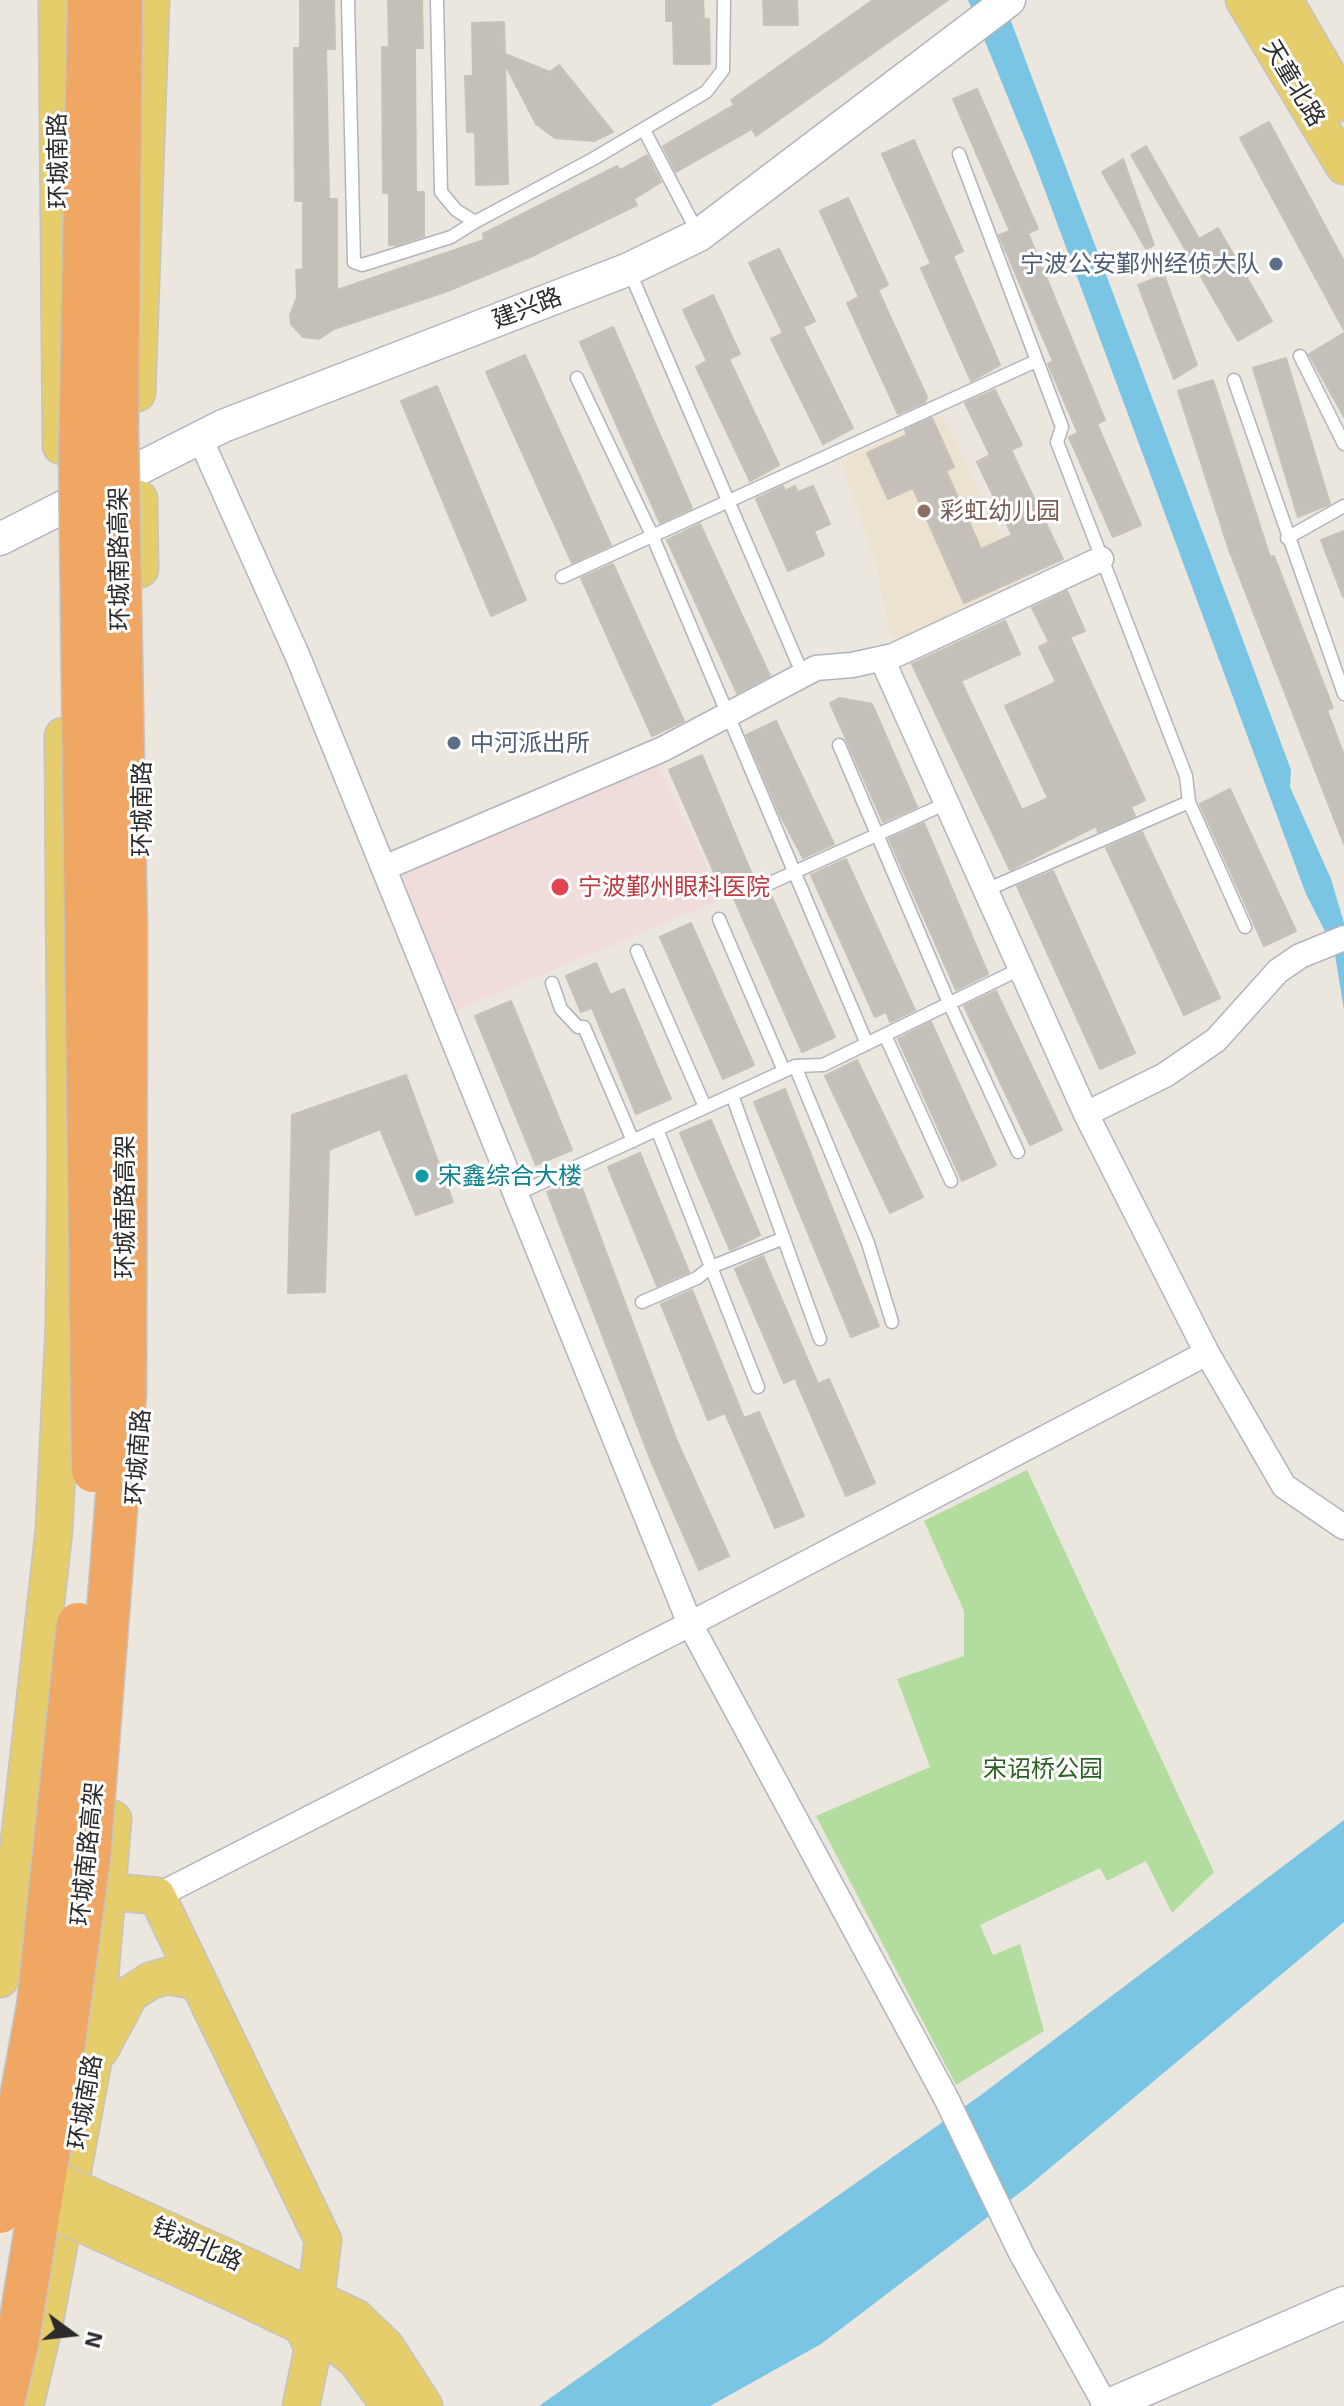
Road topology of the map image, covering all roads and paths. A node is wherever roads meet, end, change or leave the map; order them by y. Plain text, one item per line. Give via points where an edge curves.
1 (57, 0) edge
2 (89, 0) edge
3 (121, 0) edge
4 (151, 0) edge
5 (348, 0) edge
6 (437, 0) edge
7 (724, 0) edge
8 (1009, 0) edge
9 (1244, 0) edge
10 (1284, 0) edge
11 (1344, 103) edge
12 (644, 130) junction
13 (959, 154) dead end
14 (1344, 166) edge
15 (475, 222) junction
16 (699, 235) junction
17 (629, 269) junction
18 (1300, 356) dead end
19 (1036, 361) junction
20 (577, 378) dead end
21 (1234, 380) dead end
22 (200, 438) junction
23 (1344, 444) edge
24 (727, 499) junction
25 (1344, 506) edge
26 (652, 535) junction
27 (1287, 538) junction
28 (0, 539) edge
29 (1101, 559) junction
30 (562, 577) dead end
31 (882, 659) junction
32 (803, 675) junction
33 (1344, 694) edge
34 (726, 714) junction
35 (839, 745) dead end
36 (1189, 802) junction
37 (947, 803) junction
38 (876, 835) junction
39 (384, 868) junction
40 (794, 873) junction
41 (766, 885) dead end
42 (986, 890) junction
43 (719, 919) dead end
44 (1245, 927) dead end
45 (1344, 938) edge
46 (637, 951) dead end
47 (1022, 968) junction
48 (552, 983) dead end
49 (949, 1003) junction
50 (885, 1035) junction
51 (867, 1044) junction
52 (789, 1069) junction
53 (732, 1095) junction
54 (705, 1107) junction
55 (1086, 1114) junction
56 (657, 1129) junction
57 (633, 1141) junction
58 (1018, 1152) dead end
59 (951, 1181) dead end
60 (517, 1194) junction
61 (784, 1238) junction
62 (711, 1267) junction
63 (642, 1302) dead end
64 (892, 1322) dead end
65 (820, 1339) dead end
66 (1207, 1353) junction
67 (758, 1387) dead end
68 (1344, 1527) edge
69 (690, 1624) junction
70 (15, 1879) junction
71 (107, 1892) junction
72 (157, 1896) junction
73 (0, 1979) edge
74 (198, 1981) junction
75 (93, 2062) junction
76 (0, 2155) edge
77 (0, 2186) edge
78 (0, 2212) edge
79 (245, 2282) junction
80 (1344, 2303) edge
81 (310, 2312) junction
82 (371, 2354) junction
83 (2, 2406) edge
84 (25, 2406) edge
85 (301, 2406) edge
86 (390, 2406) edge
87 (424, 2406) edge
88 (1106, 2406) edge

1 - 70 main road, 环城南路 via 64,1326 54,1530
2 - 78 highway, 环城南路高架, bridge via 80,458 94,1452 38,2006
3 - 83 highway, 环城南路高架, bridge via 117,429 126,932 125,1393 89,1858 51,2137
4 - 71 main road, 环城南路 via 135,438 143,1382
5 - 15 lane via 354,262 362,265 451,237
6 - 15 lane via 441,192
7 - 12 lane via 723,70 706,92
8 - 16 street, 建兴路
9 - 14 main road, 天童北路
10 - 11 main road, 天童北路
12 - 15 lane
12 - 16 lane
13 - 19 lane
16 - 17 street, 建兴路
17 - 22 street, 建兴路 via 346,376
17 - 24 lane
18 - 23 lane
19 - 24 lane
19 - 29 lane via 1062,427 1057,442
20 - 26 lane
21 - 27 lane
22 - 28 street, 建兴路
22 - 39 street
24 - 26 lane
24 - 32 lane
25 - 27 lane
26 - 30 lane
26 - 34 lane
27 - 33 lane
29 - 31 street
29 - 36 lane via 1186,776
31 - 32 street via 816,668
31 - 37 street
32 - 34 street
34 - 39 street via 663,749
34 - 40 lane
35 - 38 lane
36 - 42 lane
36 - 44 lane
37 - 38 lane
37 - 42 street
38 - 40 lane
38 - 49 lane
39 - 60 street
40 - 41 lane
40 - 51 lane
42 - 47 street
43 - 52 lane
45 - 55 street via 1278,971 1216,1040 1165,1075
46 - 54 lane
47 - 49 lane
47 - 55 street
48 - 57 lane via 561,1009 584,1027
49 - 50 lane
49 - 58 lane
50 - 51 lane
50 - 59 lane
51 - 52 lane via 823,1065
52 - 53 lane
52 - 64 lane via 868,1243
53 - 54 lane
53 - 61 lane
54 - 56 lane
55 - 66 street
56 - 57 lane
56 - 62 lane
57 - 60 lane
60 - 69 street
61 - 62 lane
61 - 65 lane
62 - 63 lane
62 - 67 lane
66 - 68 street via 1284,1486
66 - 69 street
69 - 72 street
69 - 88 street
70 - 71 main road
70 - 73 main road
71 - 72 main road
71 - 75 main road, 环城南路
72 - 74 main road
74 - 75 main road via 166,1976 130,1994
74 - 81 main road via 323,2240
75 - 84 main road, 环城南路
76 - 79 main road, 钱湖北路, bridge
77 - 79 main road, 钱湖北路, bridge
79 - 81 main road, 钱湖北路
80 - 88 street
81 - 82 main road, 钱湖北路 via 331,2340
81 - 85 main road via 313,2348
82 - 86 main road
82 - 87 main road

